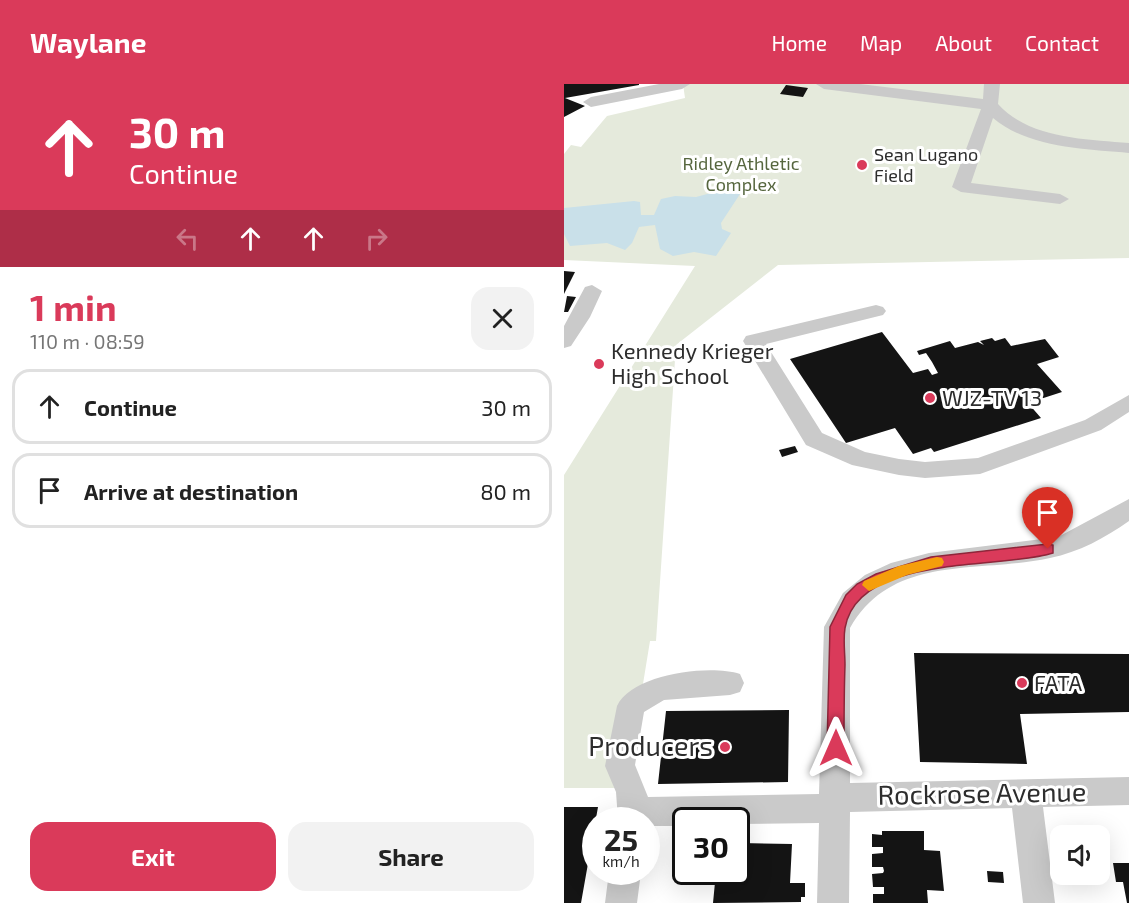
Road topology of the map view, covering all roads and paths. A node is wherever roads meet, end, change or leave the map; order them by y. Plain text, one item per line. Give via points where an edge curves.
1 (824, 84) edge
2 (993, 84) edge
3 (676, 85) edge
4 (591, 102) dead end
5 (990, 105) junction
6 (1129, 148) edge
7 (1060, 199) dead end
8 (592, 291) dead end
9 (876, 311) dead end
10 (564, 341) edge
11 (1129, 402) edge
12 (1129, 508) edge
13 (730, 683) dead end
14 (1129, 791) edge
15 (1026, 792) junction
16 (835, 803) junction
17 (633, 807) edge
18 (660, 814) edge
19 (624, 885) edge
20 (621, 903) edge
21 (833, 903) edge
22 (1039, 903) edge

1 - 5 street
2 - 5 street
3 - 4 street
5 - 6 street via 1003,118 1036,133
5 - 7 street via 961,187
8 - 10 street
9 - 11 street via 753,341 814,439 837,451 925,470 980,466 1093,426
12 - 16 street via 1094,531 1060,546 931,563 881,578 852,599 837,627
13 - 17 street via 646,693 631,706 620,766 629,780
14 - 15 street, Rockrose Avenue
15 - 16 street, Rockrose Avenue
15 - 22 street
16 - 18 street, Rockrose Avenue
16 - 21 street
19 - 20 street

